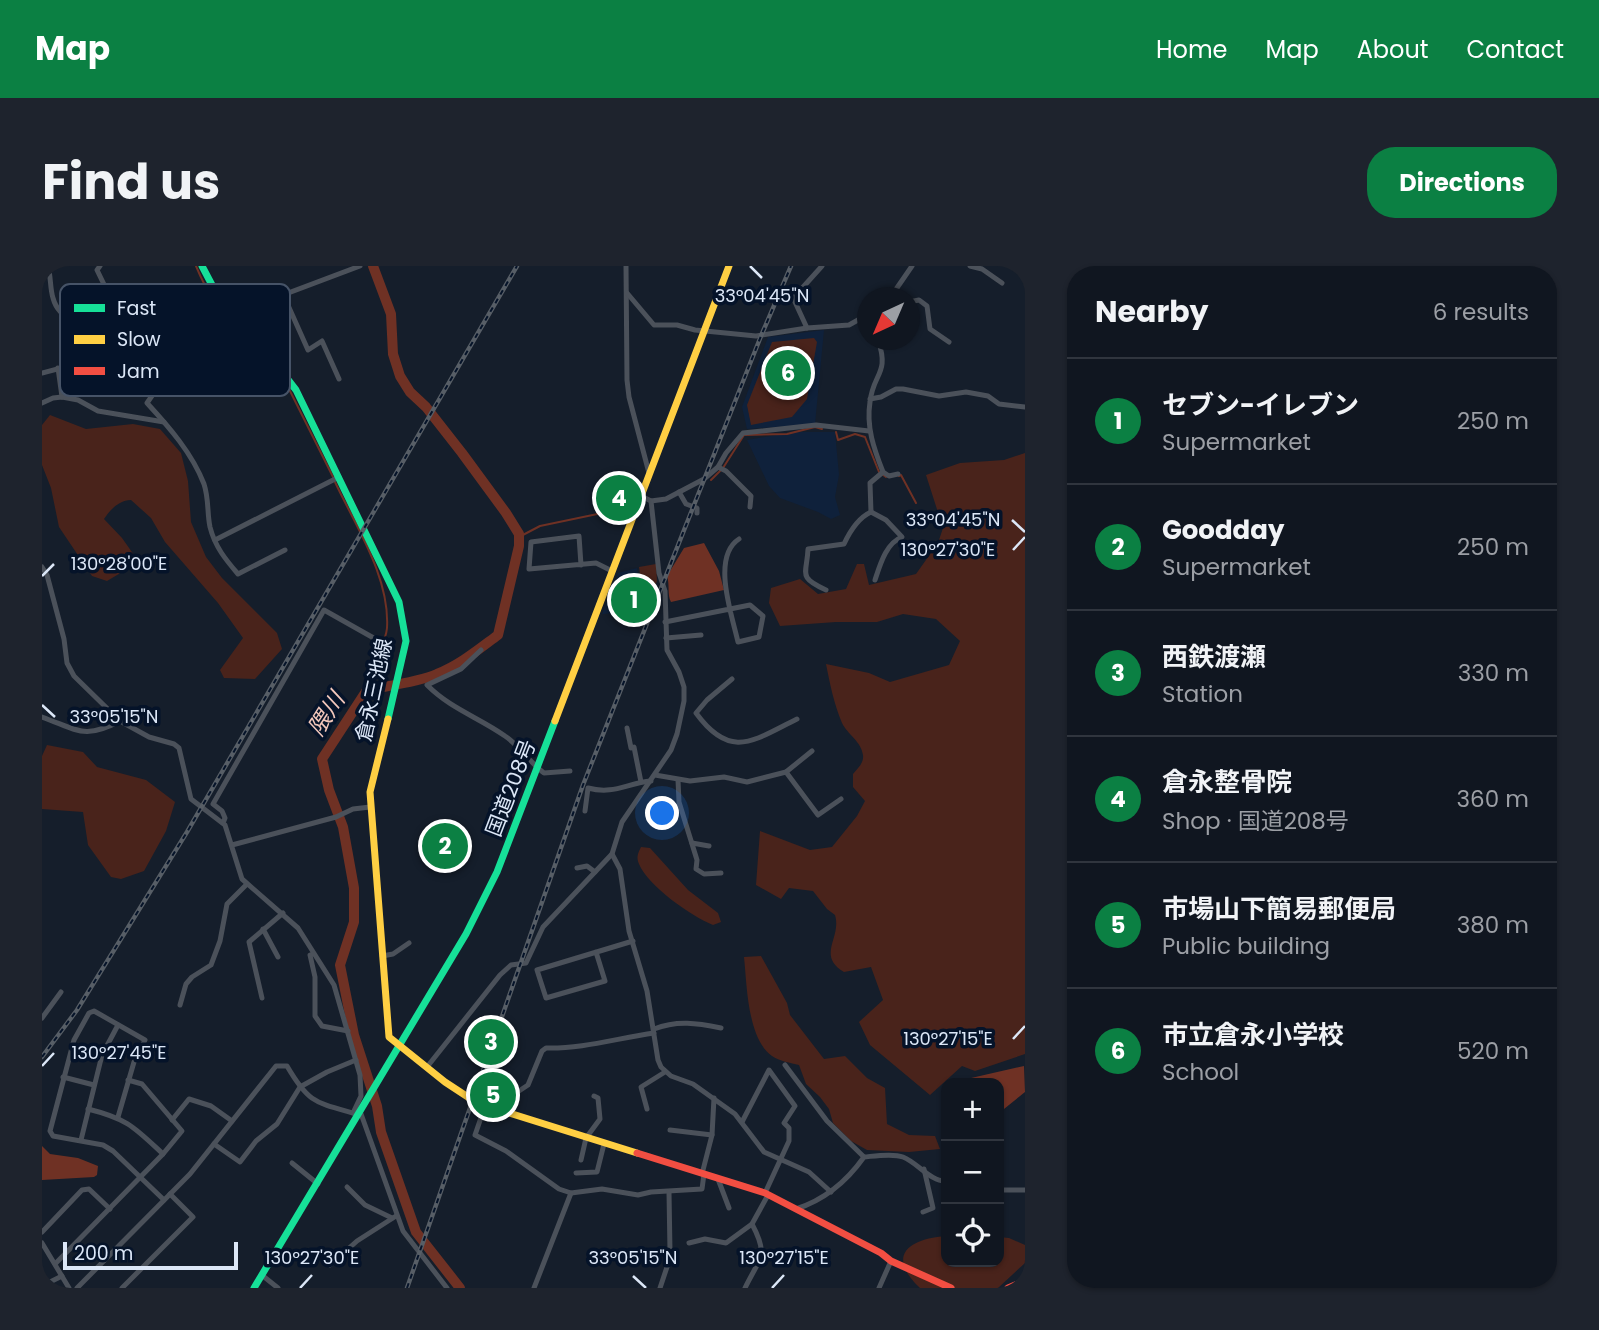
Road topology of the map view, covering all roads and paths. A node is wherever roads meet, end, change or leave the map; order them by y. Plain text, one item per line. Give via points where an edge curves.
1 (48, 266) edge
2 (100, 266) edge
3 (202, 266) edge
4 (360, 266) edge
5 (626, 266) edge
6 (729, 266) edge
7 (822, 266) edge
8 (912, 266) edge
9 (970, 266) edge
10 (1002, 283) dead end
11 (104, 284) edge
12 (209, 284) edge
13 (898, 287) edge
14 (290, 291) edge
15 (627, 293) junction
16 (920, 301) edge
17 (60, 310) edge
18 (290, 310) edge
19 (857, 321) edge
20 (807, 328) junction
21 (704, 331) junction
22 (949, 342) dead end
23 (881, 350) edge
24 (58, 368) joint
25 (42, 373) edge
26 (339, 379) dead end
27 (60, 382) edge
28 (290, 382) edge
29 (152, 396) edge
30 (62, 397) joint
31 (870, 399) junction
32 (42, 403) edge
33 (1025, 407) edge
34 (164, 422) junction
35 (869, 431) junction
36 (718, 467) junction
37 (883, 472) junction
38 (649, 473) junction
39 (898, 474) dead end
40 (340, 477) junction
41 (679, 492) junction
42 (641, 496) junction
43 (651, 501) junction
44 (750, 507) dead end
45 (871, 512) junction
46 (697, 513) dead end
47 (739, 539) dead end
48 (215, 540) junction
49 (285, 550) dead end
50 (581, 565) junction
51 (42, 567) edge
52 (612, 571) junction
53 (875, 580) dead end
54 (826, 590) dead end
55 (730, 609) junction
56 (665, 622) junction
57 (701, 635) dead end
58 (666, 638) junction
59 (379, 641) dead end
60 (481, 650) dead end
61 (732, 679) dead end
62 (696, 713) junction
63 (682, 716) junction
64 (42, 717) edge
65 (797, 719) dead end
66 (120, 721) junction
67 (627, 728) dead end
68 (812, 751) dead end
69 (537, 768) junction
70 (570, 771) dead end
71 (786, 772) junction
72 (653, 778) junction
73 (678, 780) junction
74 (640, 782) junction
75 (841, 799) dead end
76 (370, 807) junction
77 (585, 811) dead end
78 (223, 823) junction
79 (692, 843) junction
80 (232, 845) junction
81 (709, 846) dead end
82 (612, 854) junction
83 (577, 868) dead end
84 (595, 872) junction
85 (721, 873) dead end
86 (246, 885) junction
87 (283, 913) junction
88 (263, 929) junction
89 (633, 941) junction
90 (409, 943) dead end
91 (596, 952) junction
92 (313, 954) junction
93 (382, 956) junction
94 (278, 957) dead end
95 (61, 992) dead end
96 (262, 998) dead end
97 (180, 1005) dead end
98 (42, 1018) edge
99 (118, 1025) junction
100 (721, 1028) dead end
101 (348, 1031) junction
102 (654, 1031) junction
103 (400, 1045) junction
104 (356, 1060) junction
105 (785, 1065) dead end
106 (427, 1067) junction
107 (666, 1072) junction
108 (63, 1077) junction
109 (128, 1080) junction
110 (94, 1085) junction
111 (300, 1087) junction
112 (594, 1096) dead end
113 (714, 1098) junction
114 (488, 1107) junction
115 (88, 1109) junction
116 (647, 1109) dead end
117 (358, 1112) junction
118 (118, 1116) junction
119 (172, 1120) junction
120 (232, 1121) junction
121 (742, 1122) junction
122 (670, 1130) dead end
123 (712, 1135) junction
124 (586, 1138) junction
125 (80, 1140) junction
126 (215, 1144) junction
127 (604, 1144) junction
128 (163, 1154) junction
129 (864, 1157) junction
130 (582, 1160) dead end
131 (779, 1160) junction
132 (292, 1163) dead end
133 (924, 1169) junction
134 (576, 1173) dead end
135 (703, 1174) junction
136 (141, 1177) junction
137 (718, 1179) junction
138 (941, 1181) edge
139 (318, 1184) junction
140 (347, 1187) dead end
141 (1004, 1190) edge
142 (1025, 1190) edge
143 (669, 1192) junction
144 (831, 1192) junction
145 (571, 1193) junction
146 (170, 1194) junction
147 (767, 1194) junction
148 (164, 1200) junction
149 (729, 1208) dead end
150 (110, 1209) junction
151 (796, 1209) junction
152 (923, 1212) dead end
153 (394, 1217) junction
154 (752, 1224) junction
155 (42, 1232) edge
156 (690, 1243) dead end
157 (43, 1248) edge
158 (891, 1261) junction
159 (55, 1264) junction
160 (330, 1265) dead end
161 (62, 1276) junction
162 (263, 1276) junction
163 (1025, 1281) edge
164 (42, 1286) edge
165 (69, 1288) edge
166 (77, 1288) edge
167 (122, 1288) edge
168 (254, 1288) edge
169 (278, 1288) edge
170 (447, 1288) edge
171 (534, 1288) edge
172 (660, 1288) edge
173 (745, 1288) edge
174 (879, 1288) edge
175 (951, 1288) edge
176 (1010, 1288) edge

1 - 17 street via 52,296
2 - 11 street via 97,270
3 - 12 main road, 倉永三池線
4 - 14 street
5 - 15 street
6 - 21 main road, 国道208号
7 - 20 street via 795,296
8 - 13 street
9 - 10 street
15 - 21 street via 654,325 677,324
15 - 38 street via 628,388
16 - 22 street via 927,306 930,329
18 - 26 street via 308,350 322,341
19 - 20 street
20 - 21 street via 756,337
21 - 38 main road, 国道208号
23 - 31 street via 883,366
24 - 25 street
24 - 27 street
28 - 40 main road, 倉永三池線
29 - 34 street via 147,403
30 - 32 street
30 - 34 street via 98,411
31 - 33 street via 896,389 939,396 966,392
31 - 35 street
34 - 48 street via 202,481
35 - 36 street via 816,425 743,433
35 - 37 street
36 - 41 street
36 - 44 street via 744,487 751,496
37 - 39 street
37 - 45 street via 870,483
38 - 42 main road, 国道208号
40 - 48 street
40 - 76 main road, 倉永三池線 via 398,602 406,641 372,778
41 - 43 street
41 - 46 street
42 - 43 street
42 - 52 main road, 国道208号
43 - 56 street
45 - 53 street via 904,538 888,549
45 - 54 street via 852,527 844,544 808,549 804,568 808,578
47 - 55 street via 731,544 724,565
48 - 49 street via 238,574
50 - 50 street via 529,569 531,542 579,536
50 - 52 street via 596,564
51 - 66 street via 69,669
52 - 69 main road, 国道208号
55 - 55 street via 750,605 762,615 759,637 738,642
55 - 56 street
56 - 58 street
57 - 58 street
58 - 63 street via 684,687
59 - 78 street via 324,610 213,804 222,811
60 - 69 street via 461,669 428,685 442,700 507,737
61 - 62 street
62 - 63 street
62 - 65 street via 709,730 735,743 755,741
63 - 72 street via 671,750
64 - 66 street via 87,733
66 - 78 street via 179,748 191,799
67 - 74 street
68 - 71 street
69 - 70 street via 552,774
69 - 103 main road, 国道208号 via 482,904
71 - 73 street via 747,782 724,777
71 - 75 street via 818,814
72 - 73 street
72 - 74 street
72 - 82 street via 622,822
73 - 79 street via 679,802
74 - 77 street via 608,792 588,789
76 - 80 street
76 - 93 main road, 倉永三池線
78 - 80 street
79 - 81 street
79 - 85 street via 698,872
80 - 86 street
82 - 84 street
82 - 89 street via 620,869
83 - 84 street via 587,866
84 - 106 street via 543,928 526,963 511,965 500,975
86 - 87 street
86 - 97 street via 228,904 211,965 186,984
87 - 88 street
87 - 92 street
88 - 94 street
88 - 96 street via 249,942
89 - 91 street
89 - 102 street
90 - 93 street
91 - 91 street via 537,970 546,998 606,981
92 - 101 street via 334,985
92 - 101 street via 315,1016 322,1026
93 - 103 main road, 倉永三池線 via 389,1037
95 - 98 street
99 - 108 street via 94,1011 89,1013 74,1040
99 - 109 street via 145,1040
99 - 110 street via 102,1055
100 - 102 street via 691,1022 663,1025
101 - 104 street
102 - 107 street via 658,1060
102 - 114 street via 574,1049 546,1048 528,1085
103 - 106 main road
103 - 117 main road, 国道208号
104 - 111 street
104 - 117 street via 361,1096
105 - 129 street via 827,1121
106 - 114 main road via 465,1097
107 - 113 street
107 - 116 street via 641,1087
108 - 110 street
108 - 125 street via 50,1131 53,1136
109 - 118 street
109 - 119 street via 142,1084
110 - 115 street
111 - 117 street via 326,1105
111 - 120 street via 287,1066 275,1066
111 - 126 street via 277,1124 240,1162
112 - 124 street via 598,1097 600,1119
113 - 121 street
113 - 123 street
114 - 124 main road
114 - 145 street via 475,1135
115 - 118 street
115 - 125 street
117 - 139 main road, 国道208号
117 - 153 street
118 - 128 street
119 - 120 street via 189,1098
119 - 128 street via 182,1131
120 - 126 street
121 - 131 street via 764,1152
121 - 131 street via 769,1070 796,1106 783,1123 790,1133
122 - 123 street
123 - 135 street
124 - 127 main road
124 - 130 street
125 - 136 street via 113,1151
126 - 146 street
127 - 134 street via 597,1172
127 - 135 main road
128 - 136 street
129 - 133 street via 903,1157
129 - 144 street
131 - 144 street via 816,1176
131 - 147 street
132 - 139 street
133 - 138 street
133 - 152 street via 933,1208
135 - 137 main road
135 - 143 street via 702,1189
136 - 148 street
136 - 150 street
137 - 147 main road
137 - 149 street
139 - 162 main road, 国道208号
140 - 153 street via 365,1205
141 - 142 street
143 - 145 street via 628,1195 591,1189
143 - 172 street via 670,1252
144 - 151 street
145 - 171 street
146 - 148 street
146 - 167 street via 193,1217
147 - 151 main road
147 - 154 street
148 - 166 street
150 - 155 street via 89,1189 82,1190
150 - 159 street
151 - 158 main road
153 - 160 street
153 - 170 street
154 - 156 street via 726,1243 705,1239
154 - 173 street via 763,1252
157 - 159 street
158 - 174 street
158 - 175 main road
159 - 161 street
161 - 164 street
161 - 165 street
162 - 168 main road, 国道208号
162 - 169 street
163 - 176 main road

